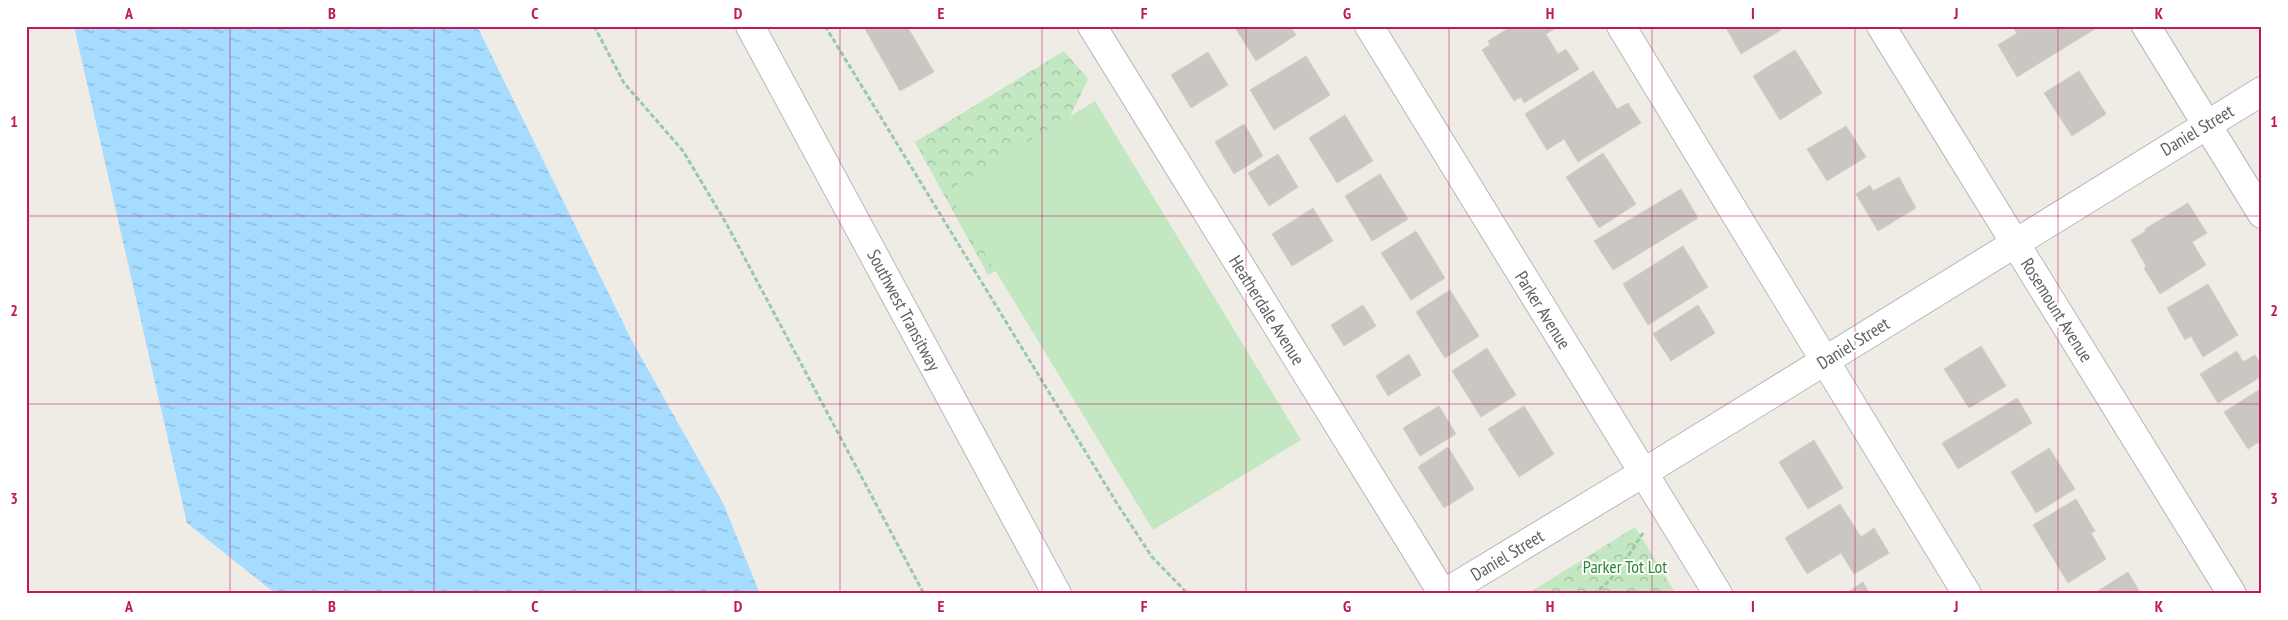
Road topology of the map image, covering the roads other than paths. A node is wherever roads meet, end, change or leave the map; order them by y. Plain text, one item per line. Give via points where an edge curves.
1 (750, 26) edge
2 (1092, 26) edge
3 (1369, 26) edge
4 (1621, 26) edge
5 (1881, 26) edge
6 (2146, 26) edge
7 (2262, 91) edge
8 (2206, 124) junction
9 (2262, 214) edge
10 (2016, 242) junction
11 (1824, 362) junction
12 (1643, 473) junction
13 (1057, 594) edge
14 (1443, 594) edge
15 (1718, 594) edge
16 (1967, 594) edge
17 (2232, 594) edge

1 - 13 street, Southwest Transitway
2 - 14 street, Heatherdale Avenue
3 - 12 street, Parker Avenue
4 - 11 street
5 - 10 street, Rosemount Avenue
6 - 8 street
7 - 8 street, Daniel Street
8 - 9 street
8 - 10 street, Daniel Street
10 - 11 street, Daniel Street
10 - 17 street, Rosemount Avenue
11 - 12 street, Daniel Street
11 - 16 street
12 - 14 street, Daniel Street
12 - 15 street, Parker Avenue

